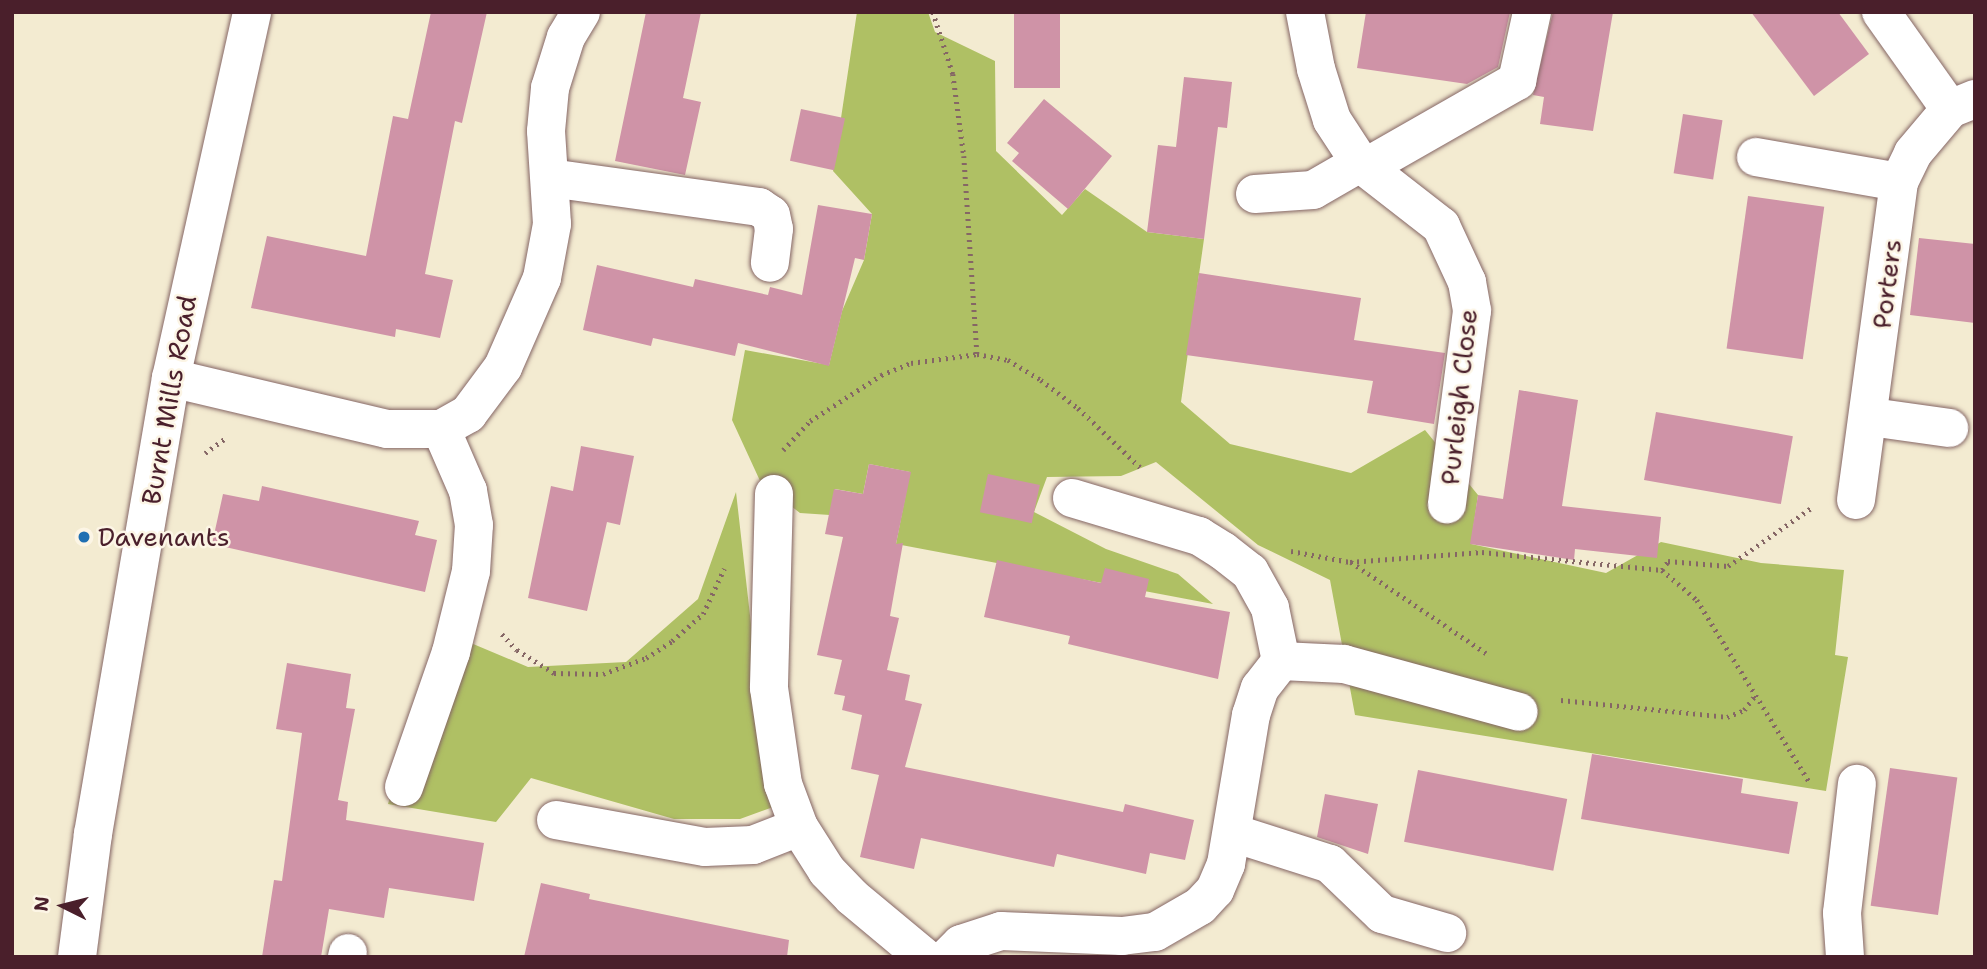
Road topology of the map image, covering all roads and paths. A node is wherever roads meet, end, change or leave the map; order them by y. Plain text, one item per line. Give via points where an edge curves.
1 (252, 12) edge
2 (581, 12) edge
3 (933, 12) edge
4 (1305, 12) edge
5 (1532, 12) edge
6 (1881, 12) edge
7 (1962, 104) edge
8 (1756, 157) dead end
9 (1364, 164) junction
10 (550, 178) junction
11 (1899, 182) junction
12 (1255, 194) dead end
13 (770, 263) dead end
14 (977, 354) dead end
15 (171, 378) junction
16 (1871, 417) junction
17 (1949, 428) dead end
18 (441, 429) junction
19 (234, 438) dead end
20 (198, 462) dead end
21 (774, 494) dead end
22 (1072, 498) dead end
23 (1856, 500) dead end
24 (1447, 504) dead end
25 (1815, 505) dead end
26 (1350, 562) dead end
27 (1662, 570) dead end
28 (1499, 661) dead end
29 (1270, 675) junction
30 (1756, 694) dead end
31 (1556, 699) dead end
32 (1519, 712) dead end
33 (1857, 784) dead end
34 (404, 787) dead end
35 (556, 820) dead end
36 (799, 827) junction
37 (1234, 833) junction
38 (1447, 933) dead end
39 (1844, 956) edge
40 (77, 957) edge
41 (924, 957) edge
42 (947, 957) edge

1 - 15 street, Burnt Mills Road
2 - 10 street via 566,37 550,88 546,131
3 - 14 path via 953,74 964,156
4 - 9 street, Purleigh Close via 1315,69 1332,120
5 - 9 street via 1517,81
6 - 7 street
7 - 11 street, Porters via 1913,153
8 - 11 street
9 - 12 street via 1313,190
9 - 24 street, Purleigh Close via 1441,226 1467,282 1472,311
10 - 13 street via 759,207 771,215 775,229
10 - 18 street via 548,254 531,310 503,367 468,414
11 - 16 street, Porters
15 - 18 street via 387,429
15 - 40 street, Burnt Mills Road via 93,834
16 - 17 street
16 - 23 street, Porters
18 - 34 street via 468,491 474,525 471,571 451,652
19 - 20 path via 227,438
21 - 36 street via 769,688 783,784
22 - 29 street via 1199,536 1250,572 1270,608
25 - 27 path via 1728,566 1668,561
26 - 28 path
29 - 32 street via 1343,664
29 - 37 street via 1245,742
30 - 31 path via 1744,710 1727,718
33 - 39 street via 1842,913
35 - 36 street via 705,848 753,845
36 - 41 street via 827,871
37 - 38 street via 1330,864 1382,914
37 - 42 street via 1215,890 1168,927 1122,936 1001,931 961,944

